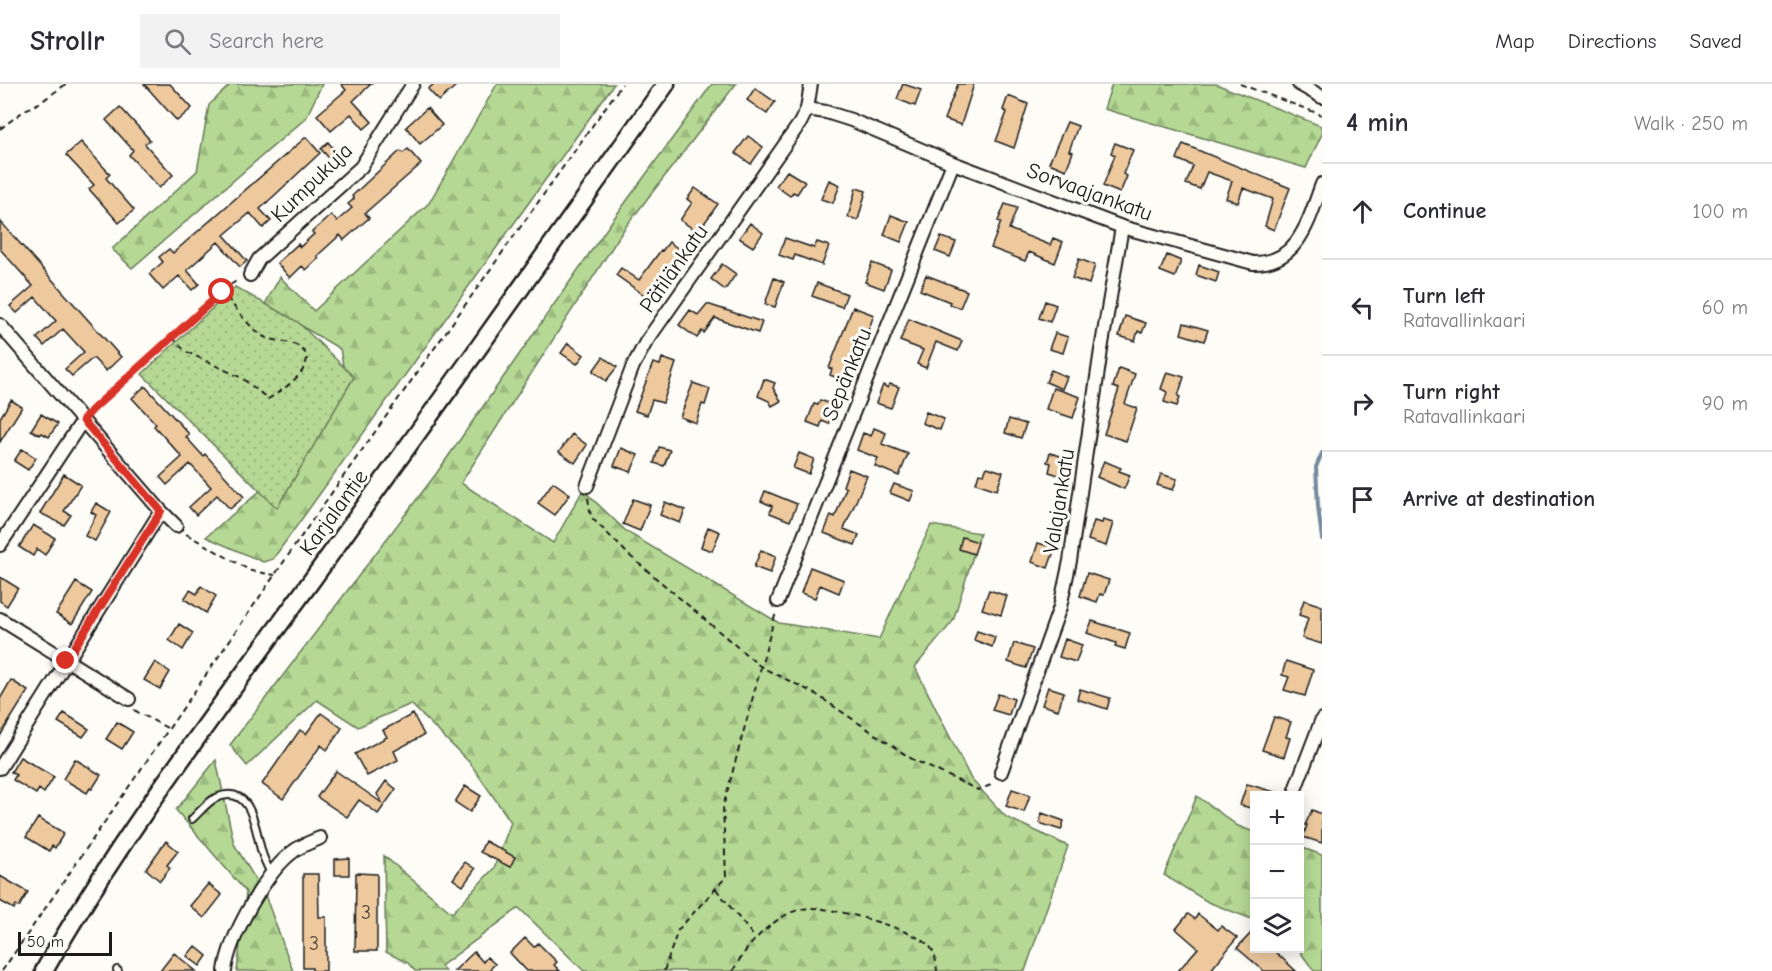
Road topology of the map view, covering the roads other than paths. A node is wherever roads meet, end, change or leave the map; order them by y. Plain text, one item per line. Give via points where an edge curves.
1 (413, 84) edge
2 (666, 84) edge
3 (811, 84) edge
4 (1299, 84) edge
5 (1322, 97) edge
6 (807, 109) junction
7 (953, 163) junction
8 (1322, 184) edge
9 (1122, 228) junction
10 (250, 275) road end
11 (0, 325) edge
12 (83, 420) junction
13 (587, 486) road end
14 (161, 511) junction
15 (176, 526) road end
16 (0, 545) edge
17 (778, 601) road end
18 (0, 620) edge
19 (66, 661) junction
20 (129, 699) road end
21 (1322, 719) edge
22 (0, 768) edge
23 (1001, 771) road end
24 (1296, 787) dead end
25 (192, 819) dead end
26 (320, 838) dead end
27 (271, 874) junction
28 (44, 971) edge
29 (225, 971) edge

1 - 10 street, Kumpukuja via 361,167 259,259
2 - 28 main road, Karjalantie via 154,799
3 - 6 street, Pätilänkatu
4 - 5 street
6 - 7 street, Sorvaajankatu via 851,120
6 - 13 street, Pätilänkatu via 646,342
7 - 9 street, Sorvaajankatu
7 - 17 street, Sepänkatu
8 - 9 street, Sorvaajankatu via 1295,245 1267,264
9 - 23 street, Valajankatu via 1060,607
11 - 12 street
12 - 14 street
12 - 16 street
14 - 15 street
14 - 19 street
18 - 19 street
19 - 20 street
19 - 22 street
21 - 24 street
25 - 27 lane via 215,798 239,798 250,809
26 - 27 street via 295,850
27 - 29 street via 236,934

